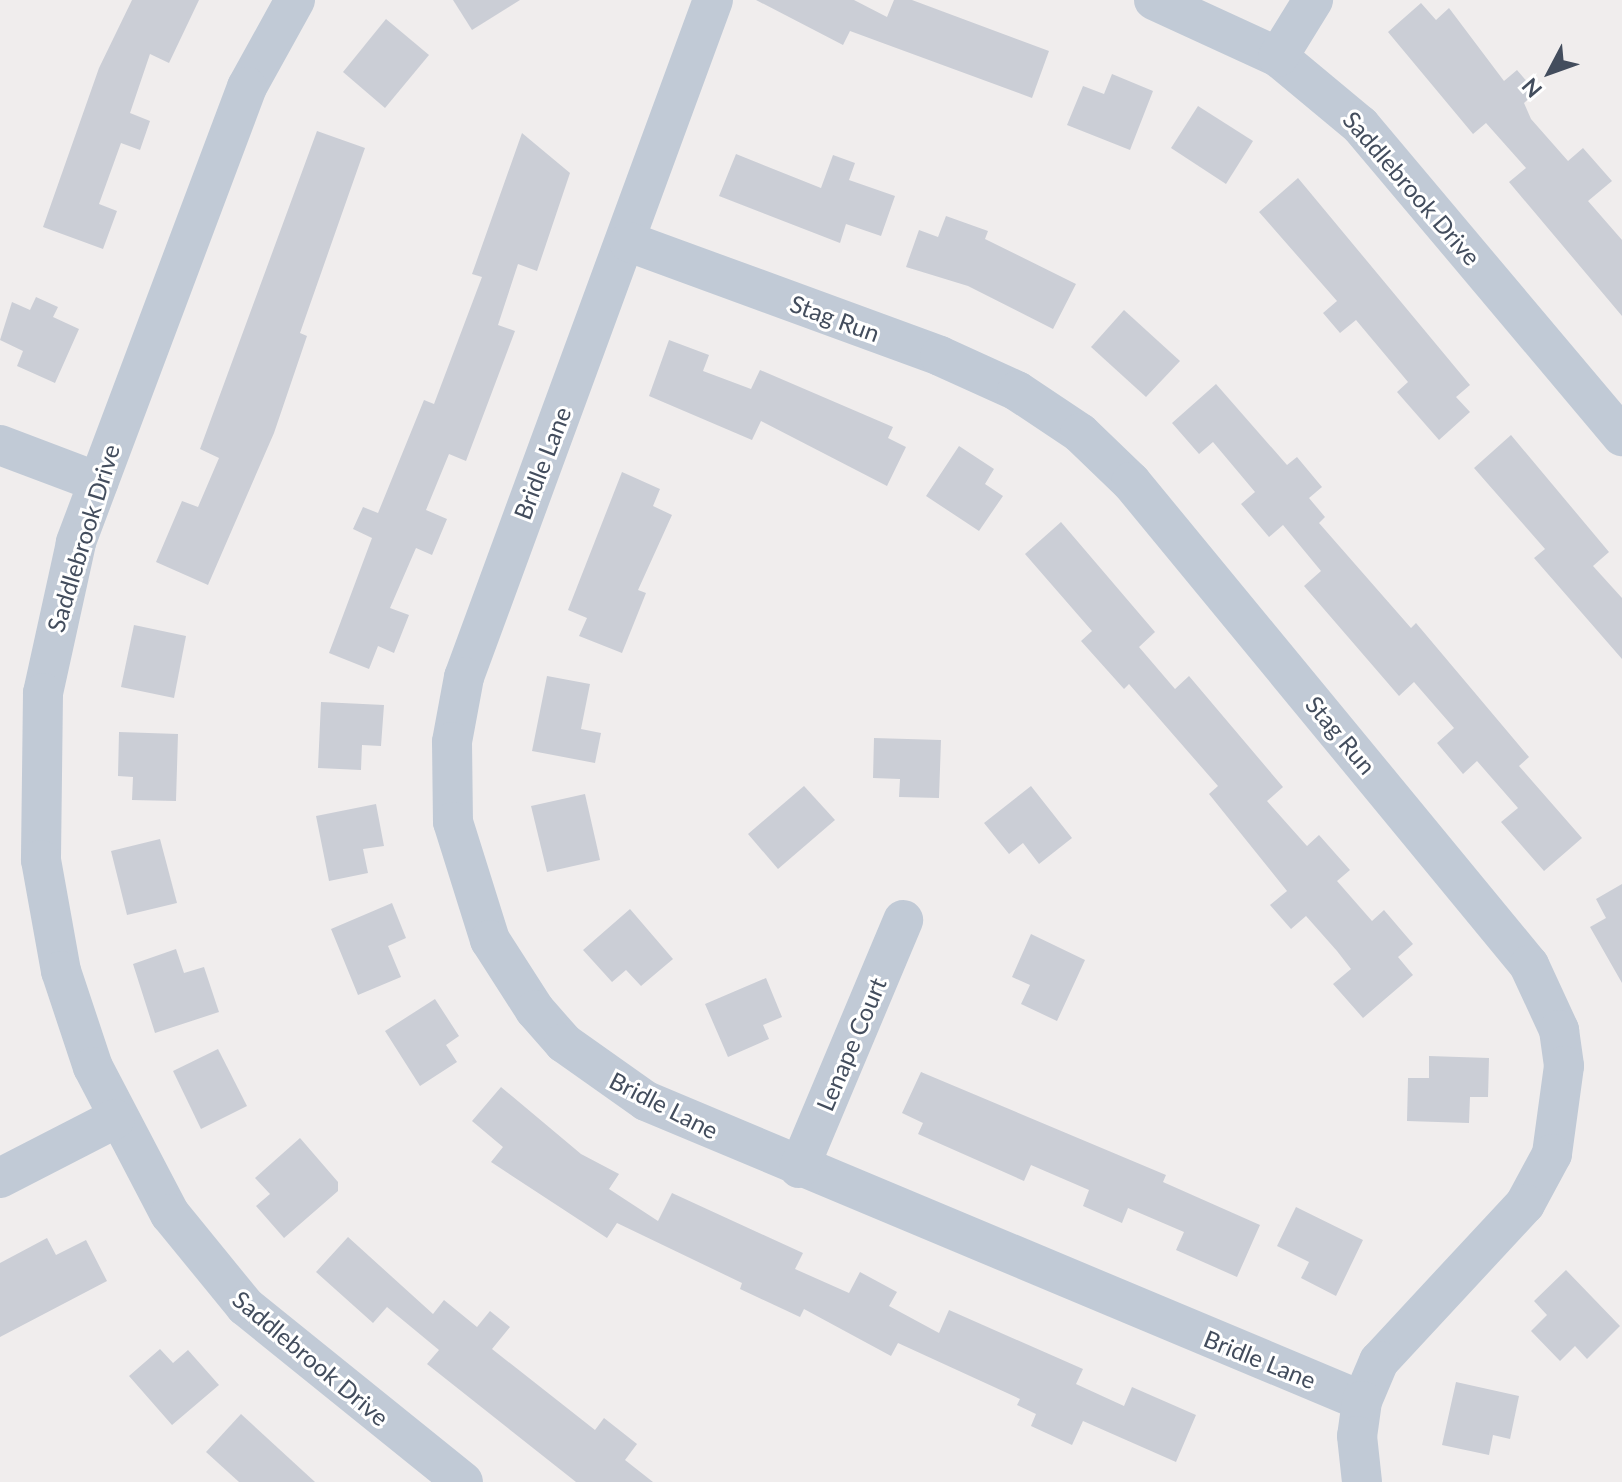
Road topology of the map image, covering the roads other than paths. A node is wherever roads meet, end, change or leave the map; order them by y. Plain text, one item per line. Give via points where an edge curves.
1 (295, 0) edge
2 (713, 0) edge
3 (1154, 0) edge
4 (1313, 0) edge
5 (1278, 57) junction
6 (629, 242) junction
7 (1622, 436) edge
8 (0, 445) edge
9 (98, 482) junction
10 (903, 920) dead end
11 (115, 1119) junction
12 (799, 1168) junction
13 (0, 1178) edge
14 (1362, 1401) junction
15 (463, 1482) edge
16 (1362, 1482) edge

1 - 9 street, Saddlebrook Drive via 247,87
2 - 6 street, Bridle Lane
3 - 5 street, Saddlebrook Drive
4 - 5 street
5 - 7 street, Saddlebrook Drive via 1321,89 1385,152
6 - 12 street, Bridle Lane via 474,643 452,742 453,822 490,940 535,1010 564,1043 646,1101
6 - 14 street, Stag Run via 968,368 1047,408 1080,433 1131,482 1529,965 1559,1030 1564,1066 1552,1154 1525,1204 1399,1335
8 - 9 street
9 - 11 street, Saddlebrook Drive via 49,652 39,803 41,860 61,971
10 - 12 street, Lenape Court
11 - 13 street
11 - 15 street, Saddlebrook Drive via 170,1214 227,1288
12 - 14 street, Bridle Lane
14 - 16 street, Stag Run via 1357,1436

